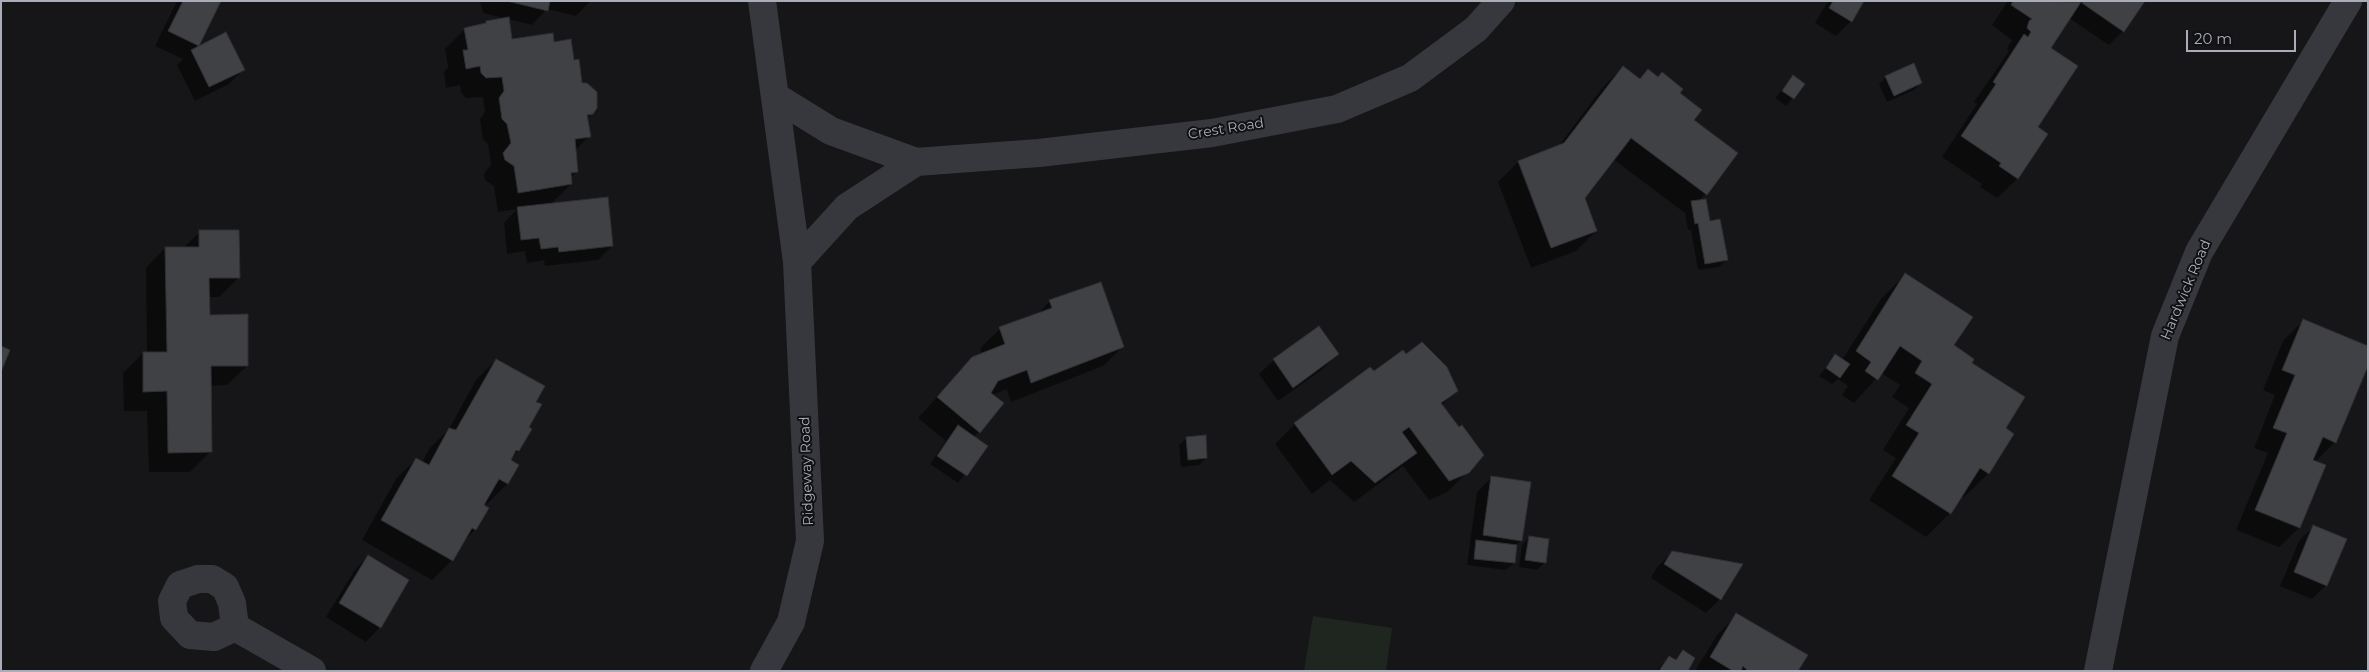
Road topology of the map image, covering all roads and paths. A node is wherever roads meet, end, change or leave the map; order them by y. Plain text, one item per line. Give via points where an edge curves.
1 (762, 1) edge
2 (1502, 1) edge
3 (2348, 1) edge
4 (776, 96) junction
5 (916, 162) junction
6 (797, 262) junction
7 (234, 628) dead end
8 (312, 671) edge
9 (764, 671) edge
10 (2098, 671) edge

1 - 4 street, Ridgeway Road
2 - 5 street, Crest Road via 1476,29 1410,78 1337,109 1201,134 1039,153
3 - 10 street, Hardwick Road via 2199,252 2165,336
4 - 5 street via 831,131
4 - 6 street, Ridgeway Road
5 - 6 street via 846,207
6 - 9 street, Ridgeway Road via 810,541 791,622
7 - 8 street

